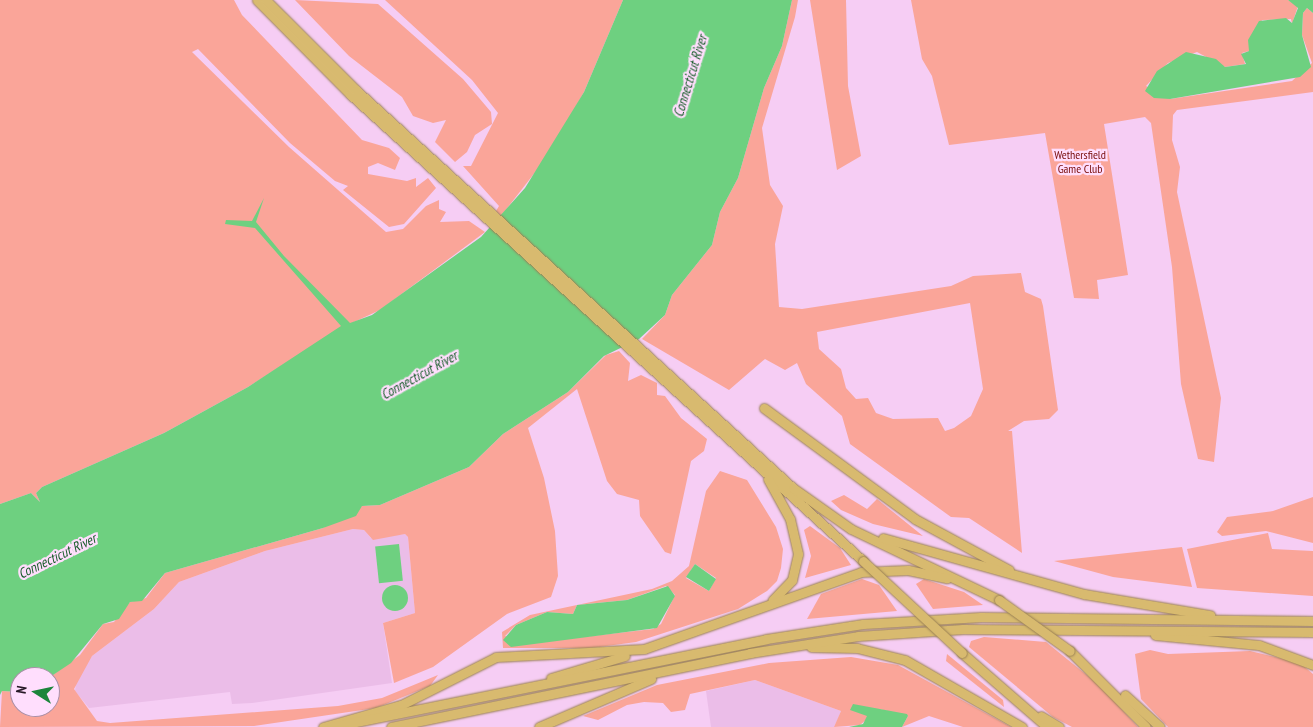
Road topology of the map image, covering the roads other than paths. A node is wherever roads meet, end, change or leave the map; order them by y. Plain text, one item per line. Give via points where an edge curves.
1 (257, 0) edge
2 (266, 0) edge
3 (379, 114) junction
4 (764, 408) dead end
5 (762, 463) junction
6 (1044, 584) junction
7 (989, 594) junction
8 (756, 610) junction
9 (1237, 620) junction
10 (1313, 621) edge
11 (1140, 630) junction
12 (1313, 632) edge
13 (790, 646) junction
14 (644, 649) junction
15 (1085, 664) junction
16 (1313, 665) edge
17 (668, 670) junction
18 (533, 686) junction
19 (1015, 700) junction
20 (323, 727) edge
21 (331, 727) edge
22 (391, 727) edge
23 (539, 727) edge
24 (1022, 727) edge
25 (1047, 727) edge
26 (1059, 727) edge
27 (1146, 727) edge
28 (1160, 727) edge

1 - 3 highway
2 - 3 highway
3 - 5 highway
4 - 6 highway via 930,529
5 - 6 highway via 819,503 874,535
5 - 7 highway via 845,526
5 - 8 highway via 790,519 798,554 789,585
5 - 19 highway, bridge
6 - 9 highway
7 - 8 highway via 934,574 877,570 834,579
7 - 15 highway, bridge
8 - 14 highway
9 - 10 highway
9 - 18 highway via 974,618 881,622 775,637
11 - 12 highway
11 - 13 highway via 940,629
11 - 16 highway via 1266,646
13 - 17 highway
13 - 24 highway via 857,648 905,660
14 - 18 highway
14 - 20 highway via 496,657 401,705
15 - 27 highway
15 - 28 highway
17 - 22 highway
17 - 23 highway
18 - 21 highway
19 - 25 highway
19 - 26 highway

